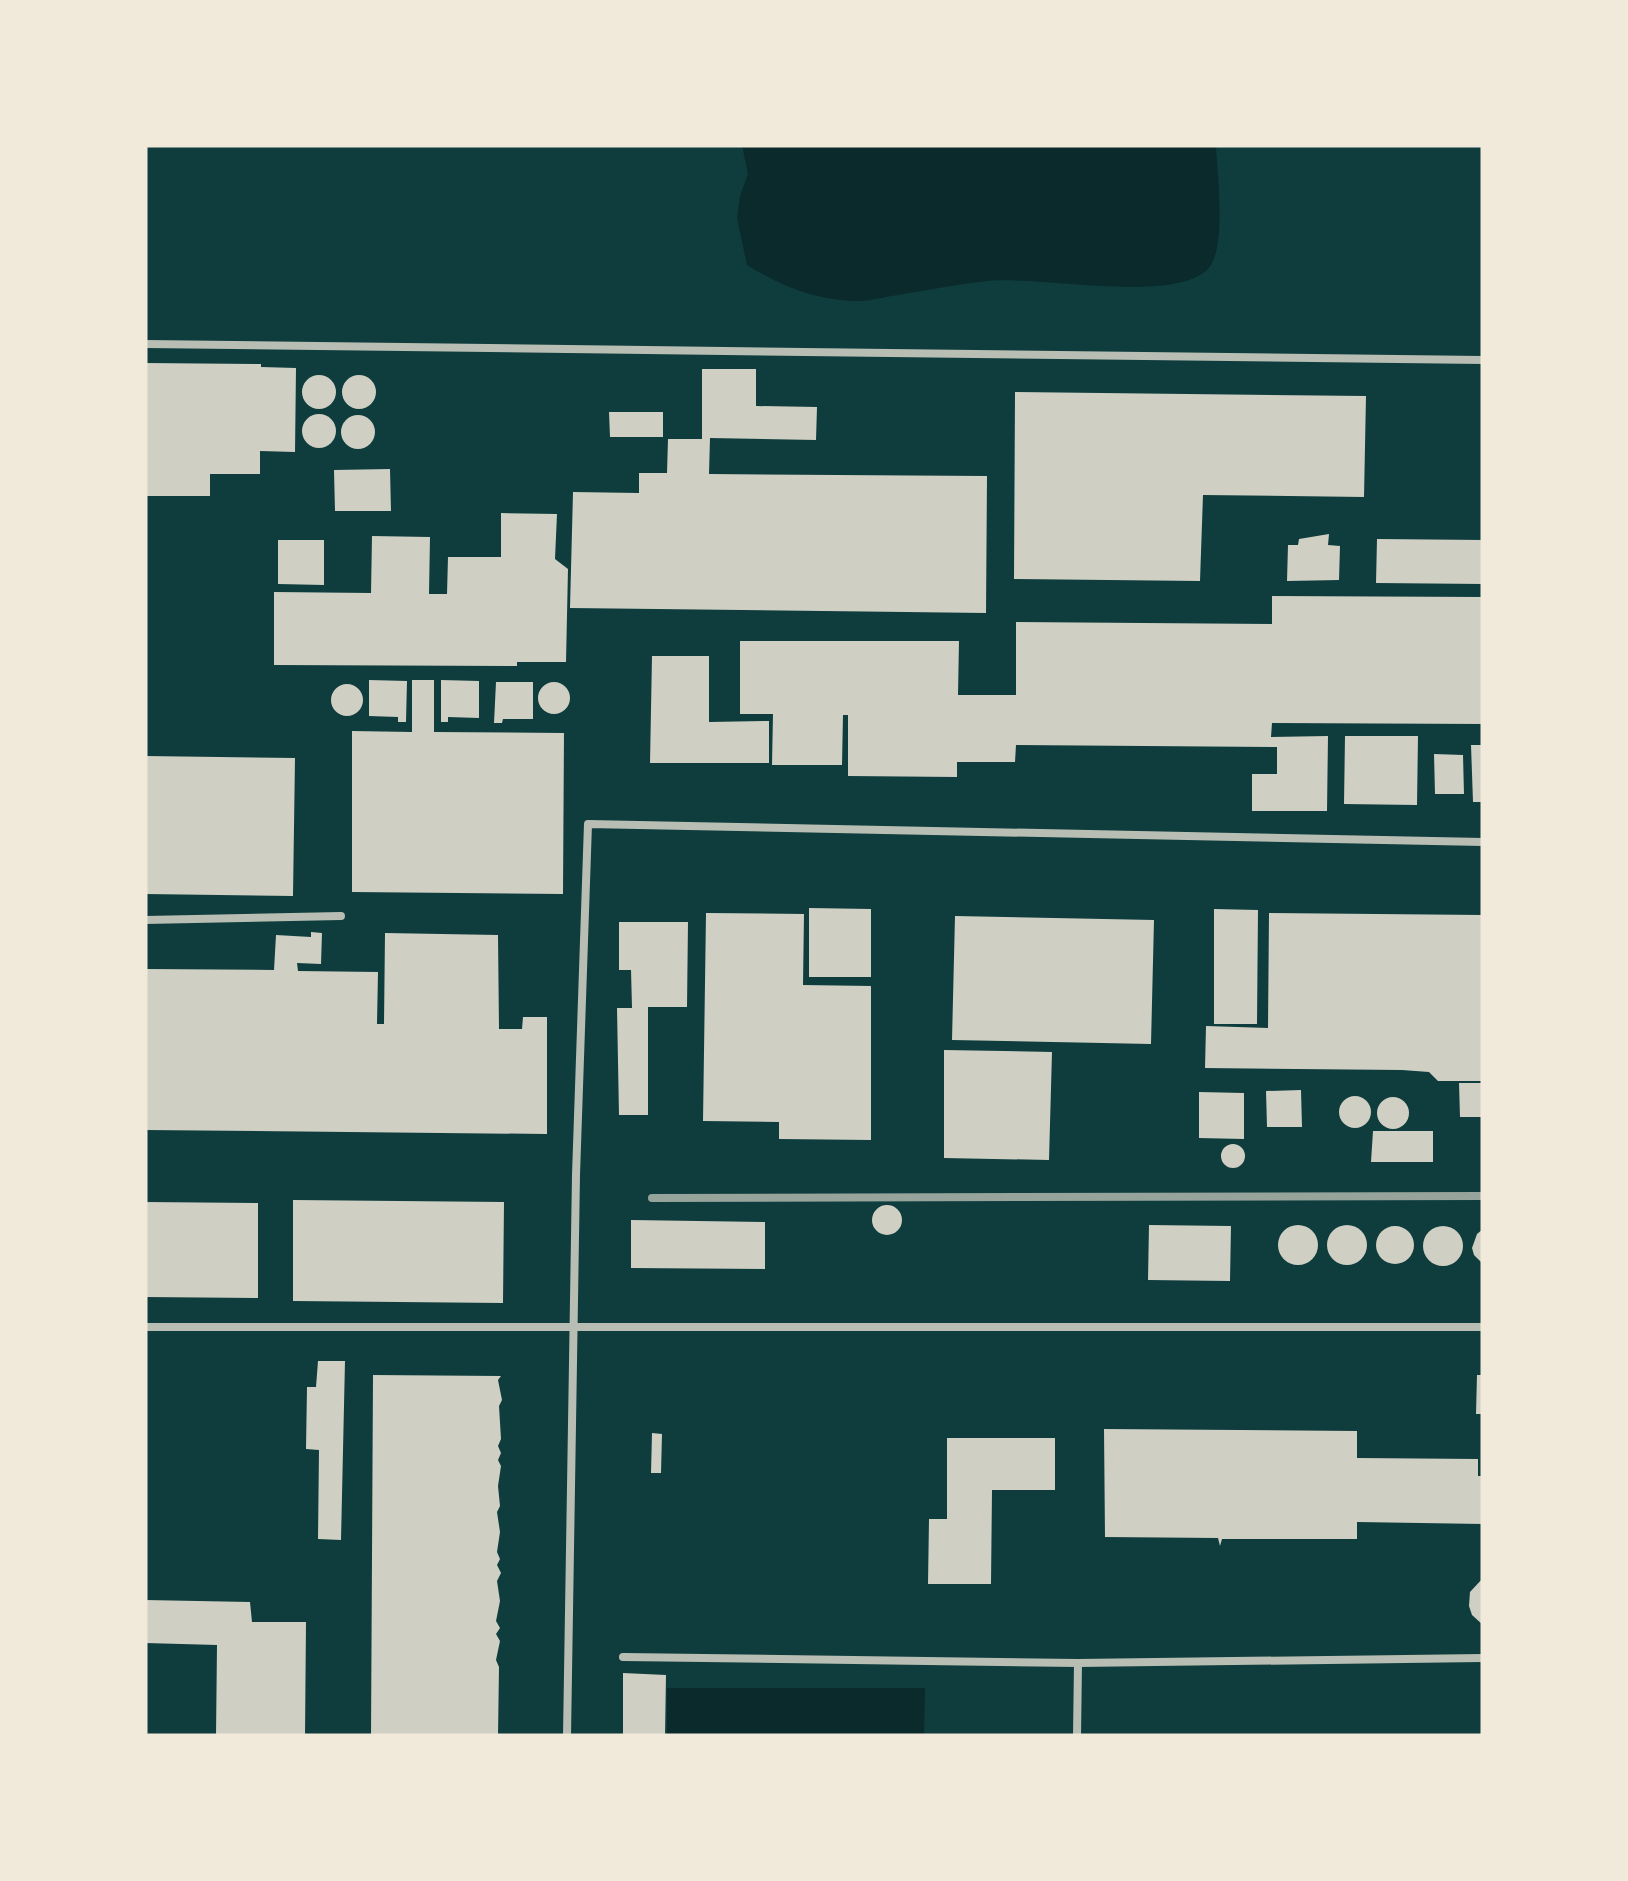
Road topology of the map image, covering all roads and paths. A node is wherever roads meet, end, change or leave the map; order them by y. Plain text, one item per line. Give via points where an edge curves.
1 (145, 344) edge
2 (1483, 360) edge
3 (1483, 842) edge
4 (341, 916) dead end
5 (145, 920) edge
6 (145, 1326) edge
7 (1483, 1326) edge
8 (574, 1327) junction
9 (623, 1657) dead end
10 (1483, 1658) edge
11 (1078, 1663) junction
12 (567, 1736) edge
13 (1077, 1736) edge

1 - 2 lane
3 - 8 lane via 588,824
4 - 5 lane
6 - 8 lane
7 - 8 lane
8 - 12 lane
9 - 11 lane
10 - 11 lane
11 - 13 lane

